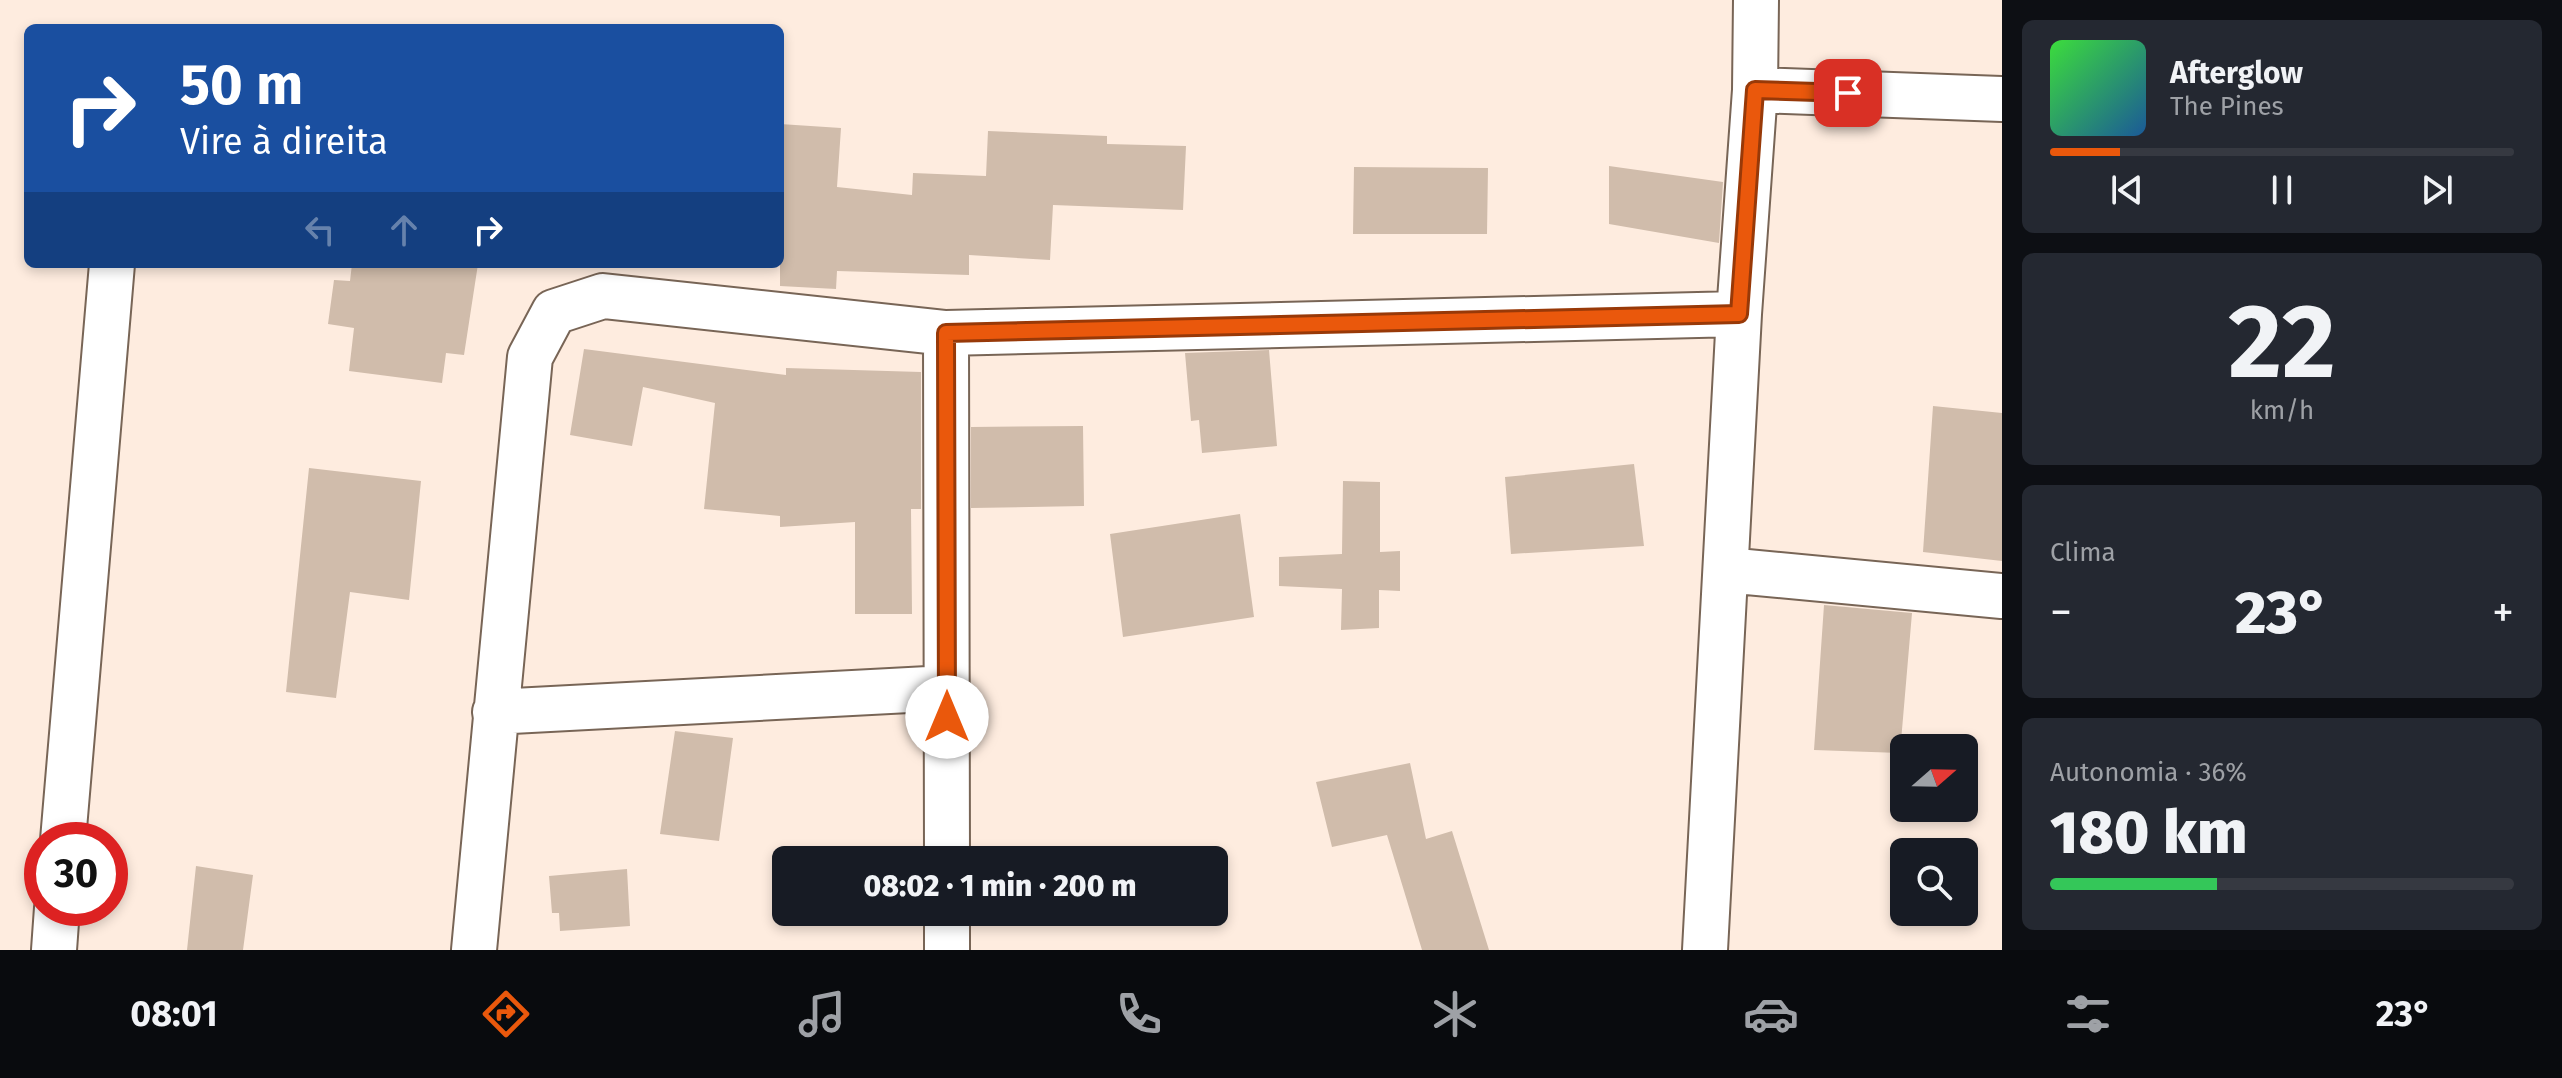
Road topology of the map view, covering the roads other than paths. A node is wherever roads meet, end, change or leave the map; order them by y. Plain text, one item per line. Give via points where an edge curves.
1 (1756, 0) edge
2 (1755, 90) junction
3 (2002, 99) edge
4 (112, 268) edge
5 (1739, 314) junction
6 (946, 333) junction
7 (1726, 570) junction
8 (2002, 596) edge
9 (947, 688) junction
10 (495, 712) junction
11 (65, 822) edge
12 (947, 846) edge
13 (56, 926) edge
14 (947, 926) edge
15 (54, 950) edge
16 (474, 950) edge
17 (947, 950) edge
18 (1705, 950) edge

1 - 2 street
2 - 3 street
2 - 5 street
4 - 11 street
5 - 6 street
5 - 7 street
6 - 9 street
6 - 10 street via 603,296 554,312 530,357
7 - 8 street
7 - 18 street
9 - 10 street
9 - 12 street
10 - 16 street
13 - 15 street
14 - 17 street

